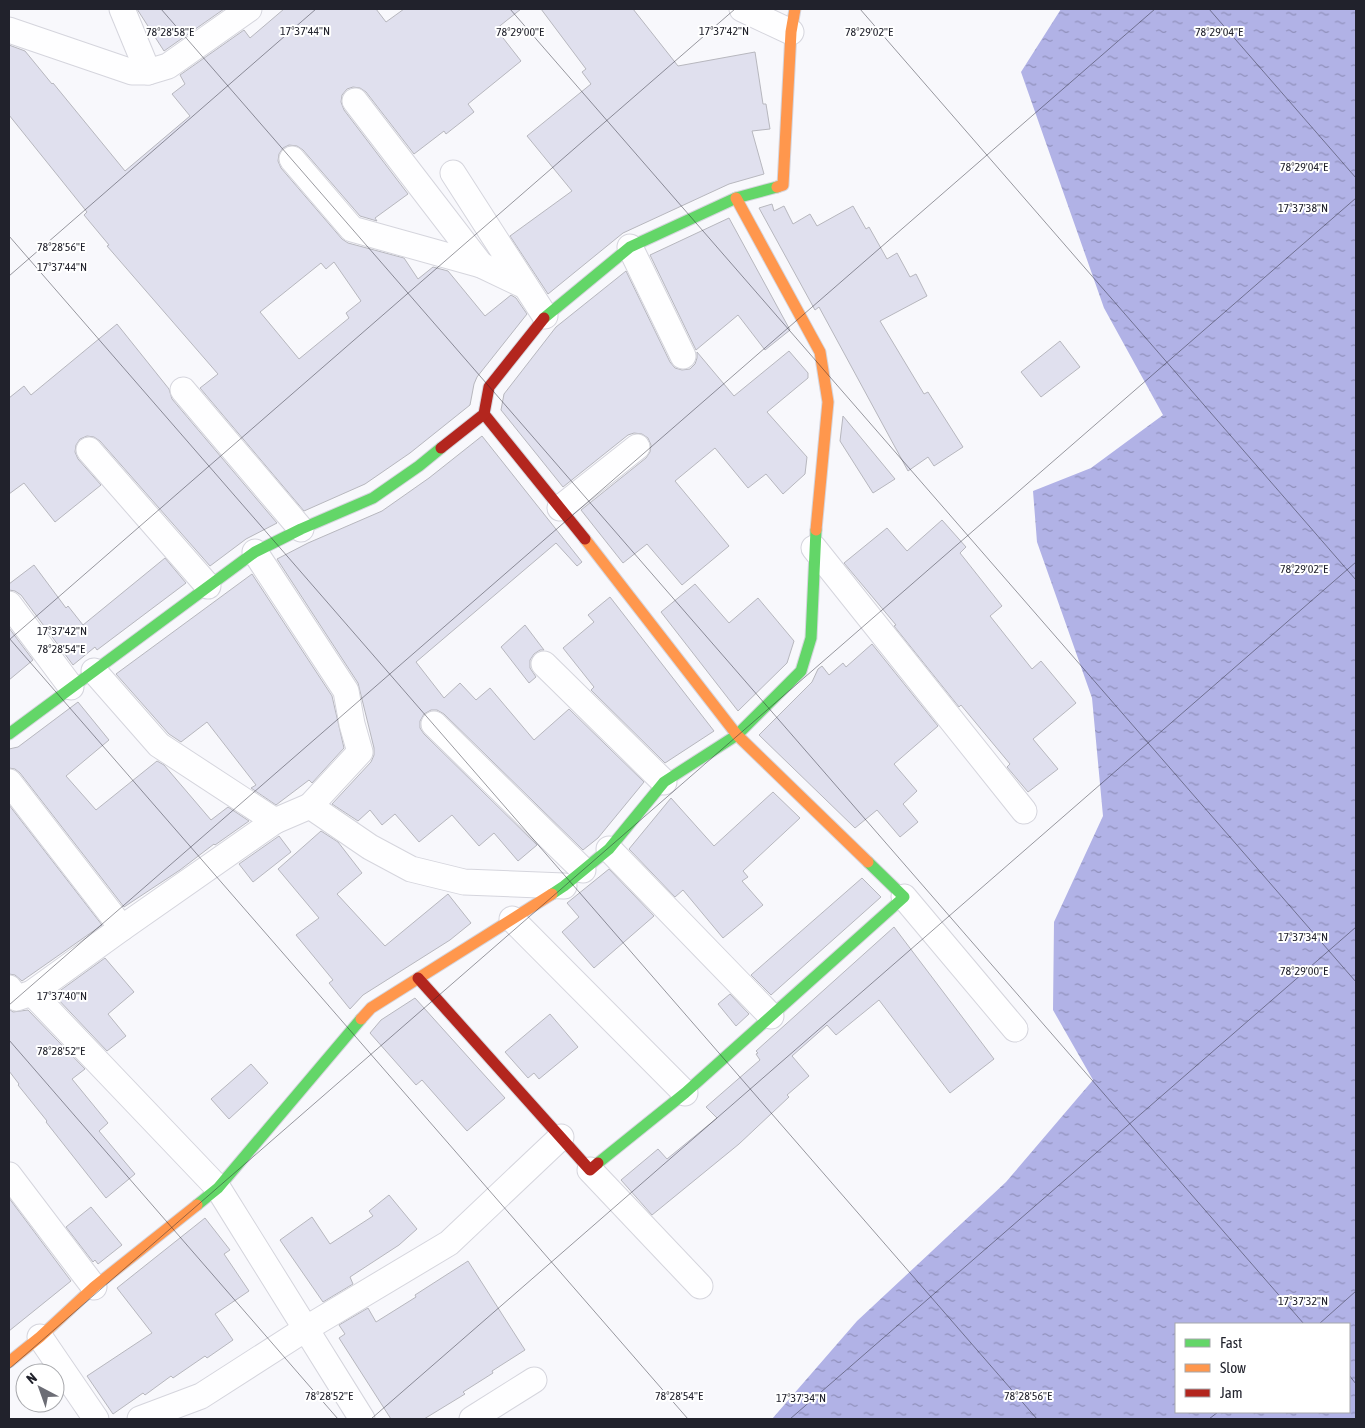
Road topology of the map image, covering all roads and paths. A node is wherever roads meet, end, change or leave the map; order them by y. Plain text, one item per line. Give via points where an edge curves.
1 (122, 9) edge
2 (249, 9) edge
3 (742, 9) edge
4 (793, 20) edge
5 (9, 30) edge
6 (148, 72) junction
7 (355, 101) dead end
8 (292, 158) dead end
9 (453, 173) dead end
10 (736, 198) junction
11 (630, 247) junction
12 (481, 265) junction
13 (525, 286) junction
14 (545, 316) junction
15 (684, 356) dead end
16 (183, 390) dead end
17 (484, 414) junction
18 (638, 447) dead end
19 (89, 450) dead end
20 (560, 508) junction
21 (301, 529) junction
22 (814, 548) junction
23 (255, 552) junction
24 (208, 586) junction
25 (9, 604) edge
26 (544, 664) dead end
27 (94, 671) junction
28 (71, 686) junction
29 (434, 724) dead end
30 (9, 734) edge
31 (737, 736) junction
32 (9, 782) edge
33 (664, 782) junction
34 (310, 806) junction
35 (1024, 811) dead end
36 (275, 822) junction
37 (609, 849) junction
38 (583, 870) junction
39 (564, 886) junction
40 (904, 897) junction
41 (512, 919) junction
42 (122, 928) junction
43 (418, 978) junction
44 (20, 990) edge
45 (771, 1016) junction
46 (1015, 1029) dead end
47 (684, 1093) junction
48 (561, 1137) junction
49 (590, 1170) junction
50 (9, 1175) edge
51 (218, 1188) junction
52 (700, 1286) dead end
53 (94, 1287) junction
54 (306, 1328) junction
55 (40, 1337) junction
56 (9, 1362) edge
57 (534, 1380) dead end
58 (96, 1419) edge
59 (140, 1419) edge
60 (362, 1419) edge
61 (472, 1419) edge

1 - 6 street
2 - 6 street via 168,66
3 - 4 street
4 - 10 street via 783,185
5 - 6 street via 132,72
7 - 12 street
8 - 12 street via 352,229
9 - 13 street
10 - 11 street
10 - 22 street via 820,352 828,402
11 - 14 street
11 - 15 street
12 - 13 street
13 - 14 street
14 - 17 street via 489,387
16 - 21 street
17 - 20 street
17 - 21 street via 373,498
18 - 20 street
19 - 24 street
20 - 31 street
21 - 23 street
22 - 31 street via 811,638 801,671
22 - 35 street
23 - 24 street
23 - 34 street via 346,691 360,752
24 - 27 street
25 - 28 street
26 - 33 street
27 - 28 street
27 - 36 street via 159,746
28 - 30 street
29 - 38 street
31 - 33 street
31 - 40 street
32 - 42 street
33 - 37 street
34 - 36 street
34 - 39 street via 370,847 411,868 464,882
36 - 42 street
37 - 38 street
37 - 45 street
38 - 39 street
39 - 41 street
40 - 45 street
40 - 46 street
41 - 43 street
41 - 47 street
42 - 44 street
43 - 48 street
43 - 51 street via 371,1008
44 - 51 street
45 - 47 street
47 - 49 street
48 - 49 street
48 - 54 street via 449,1243
49 - 52 street
50 - 53 street
51 - 53 street
51 - 54 street
53 - 55 street
54 - 59 street via 201,1396
54 - 60 street
55 - 56 street
55 - 58 street
57 - 61 street

